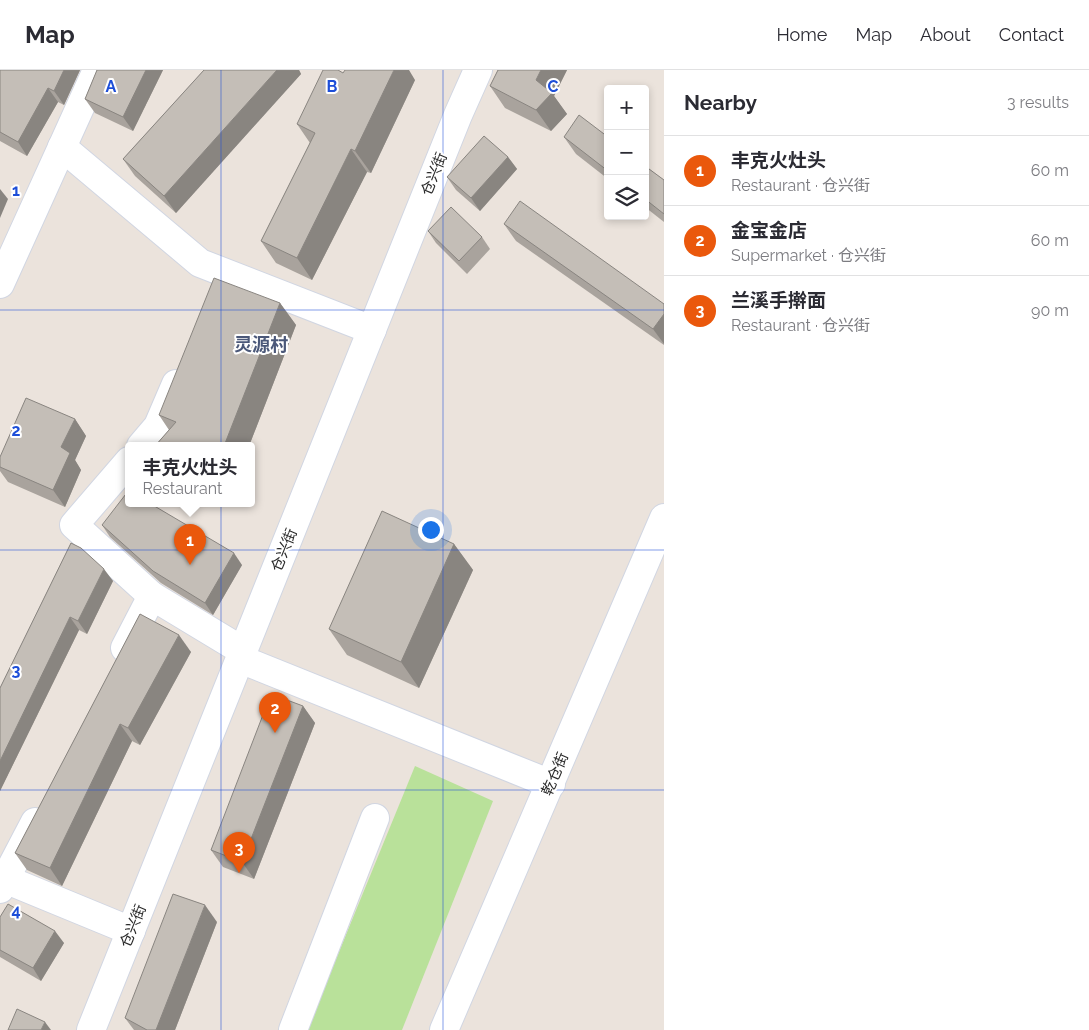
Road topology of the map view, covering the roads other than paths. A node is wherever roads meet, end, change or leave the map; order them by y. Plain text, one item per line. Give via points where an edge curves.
1 (97, 70) edge
2 (478, 70) edge
3 (62, 147) junction
4 (225, 273) junction
5 (0, 284) edge
6 (213, 300) edge
7 (372, 330) junction
8 (186, 363) edge
9 (144, 442) edge
10 (125, 466) edge
11 (664, 518) edge
12 (152, 596) junction
13 (241, 655) junction
14 (115, 667) edge
15 (551, 784) junction
16 (46, 799) edge
17 (375, 818) dead end
18 (2, 881) edge
19 (131, 931) junction
20 (91, 1030) edge
21 (293, 1030) edge
22 (444, 1030) edge

1 - 3 street
2 - 7 street, 仓兴街
3 - 4 street via 200,264
3 - 5 street
4 - 6 street
4 - 7 street
7 - 13 street, 仓兴街
8 - 9 street via 158,426
10 - 12 street via 74,525
11 - 15 street, 乾仓街
12 - 13 street
12 - 14 street
13 - 15 street
13 - 19 street, 仓兴街
15 - 22 street, 乾仓街
16 - 18 street
17 - 21 street
18 - 19 street
19 - 20 street, 仓兴街

